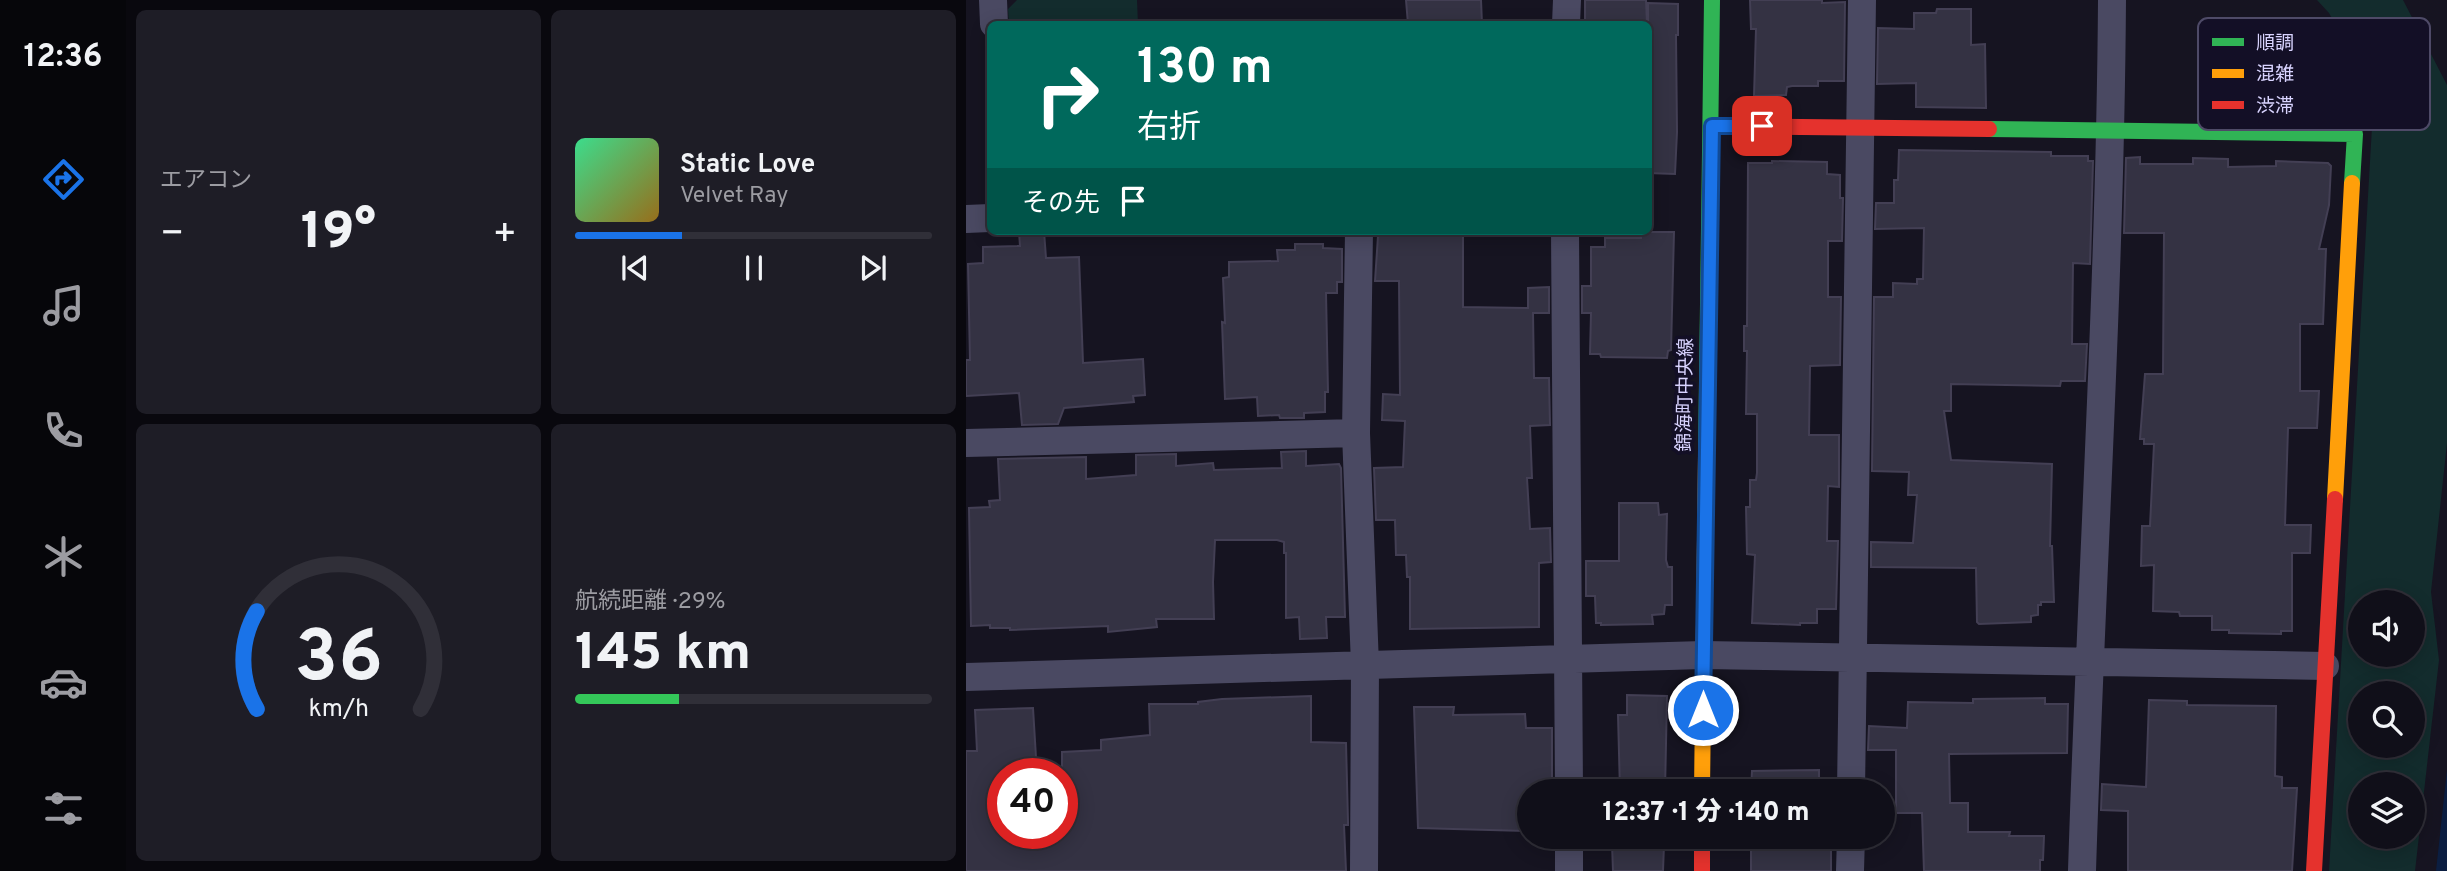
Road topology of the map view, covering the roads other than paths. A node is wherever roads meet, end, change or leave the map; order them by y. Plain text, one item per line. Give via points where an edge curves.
1 (993, 0) edge
2 (1567, 0) edge
3 (1712, 0) edge
4 (1862, 0) edge
5 (2112, 0) edge
6 (994, 21) edge
7 (1566, 21) edge
8 (1712, 126) junction
9 (1861, 127) junction
10 (2111, 132) junction
11 (987, 218) edge
12 (966, 219) edge
13 (1359, 235) edge
14 (1565, 235) edge
15 (1356, 433) junction
16 (966, 443) edge
17 (1703, 655) junction
18 (1853, 658) junction
19 (1568, 660) junction
20 (2088, 661) junction
21 (1364, 665) junction
22 (2325, 666) junction
23 (966, 677) edge
24 (1569, 779) edge
25 (1702, 779) edge
26 (1851, 779) edge
27 (1569, 849) edge
28 (1702, 849) edge
29 (1851, 849) edge
30 (1364, 871) edge
31 (1569, 871) edge
32 (1702, 871) edge
33 (1850, 871) edge
34 (2082, 871) edge
35 (2314, 871) edge

1 - 6 street
2 - 7 street
3 - 8 street, 錦海町中央線
4 - 9 street
5 - 10 street
8 - 9 street
8 - 17 street, 錦海町中央線
9 - 10 street
9 - 18 street
10 - 20 street
10 - 22 street via 2355,134
11 - 12 street
13 - 15 street
14 - 19 street
15 - 16 street
15 - 21 street
17 - 18 street
17 - 19 street
17 - 25 street, 錦海町中央線
18 - 20 street
18 - 26 street
19 - 21 street
19 - 24 street
20 - 22 street
20 - 34 street
21 - 23 street
21 - 30 street
22 - 35 street
27 - 31 street
28 - 32 street
29 - 33 street

